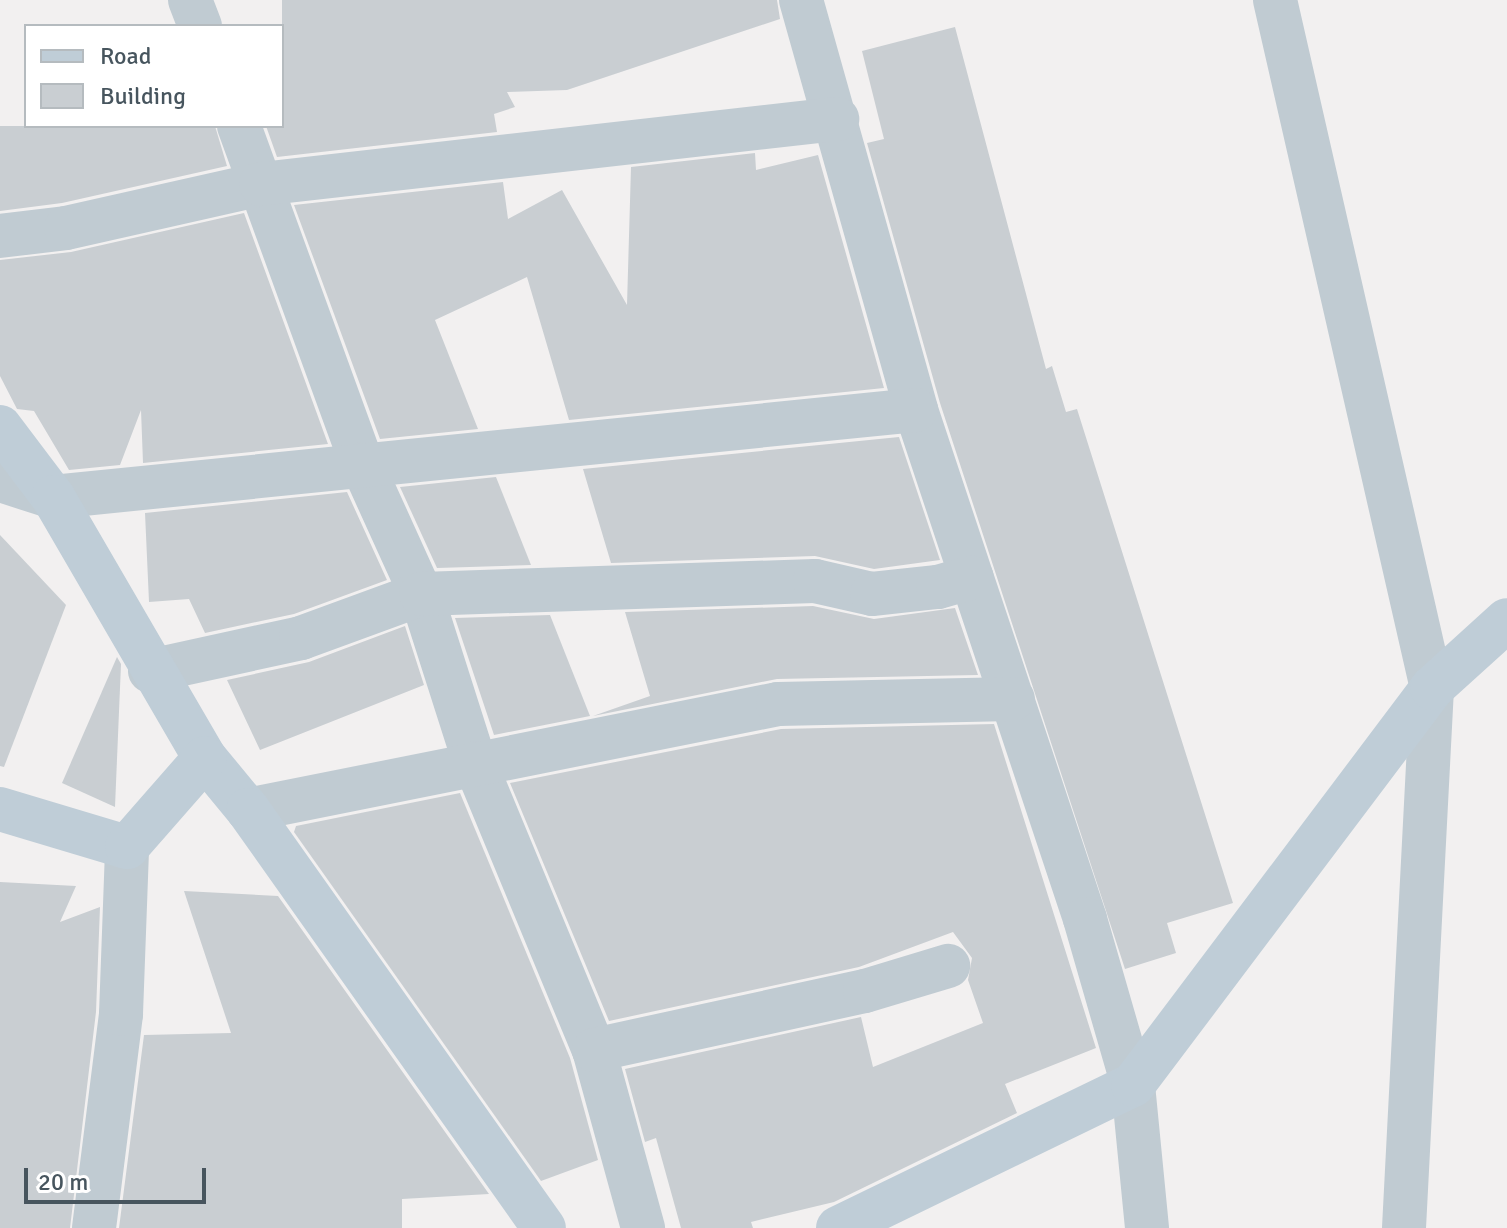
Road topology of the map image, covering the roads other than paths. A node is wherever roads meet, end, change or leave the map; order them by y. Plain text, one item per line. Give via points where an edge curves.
1 (190, 0) edge
2 (801, 0) edge
3 (1275, 0) edge
4 (199, 24) edge
5 (837, 119) junction
6 (240, 128) edge
7 (261, 184) junction
8 (0, 236) edge
9 (916, 410) junction
10 (0, 427) edge
11 (362, 464) junction
12 (0, 480) edge
13 (53, 497) junction
14 (972, 577) junction
15 (421, 594) junction
16 (1501, 632) edge
17 (150, 671) junction
18 (1432, 688) junction
19 (1013, 699) junction
20 (205, 758) junction
21 (475, 763) junction
22 (0, 809) edge
23 (248, 810) junction
24 (127, 847) junction
25 (948, 966) dead end
26 (594, 1050) junction
27 (1133, 1085) junction
28 (94, 1228) edge
29 (544, 1228) edge
30 (643, 1228) edge
31 (838, 1228) edge
32 (1147, 1228) edge
33 (1404, 1228) edge

1 - 4 street
2 - 5 street
3 - 18 street
5 - 7 street
5 - 9 street
6 - 7 street
7 - 8 street via 66,228
7 - 11 street
9 - 11 street
9 - 14 street
10 - 13 street
11 - 13 street
11 - 15 street
12 - 13 street
13 - 17 street
14 - 15 street via 938,587 872,594 815,581
14 - 19 street
15 - 17 street via 301,638
15 - 21 street
16 - 18 street
17 - 20 street
18 - 27 street
18 - 33 street
19 - 21 street via 778,704
19 - 27 street
20 - 23 street
20 - 24 street
21 - 23 street
21 - 26 street
22 - 24 street
23 - 29 street
24 - 28 street via 121,1014
25 - 26 street via 865,991
26 - 30 street
27 - 31 street
27 - 32 street

